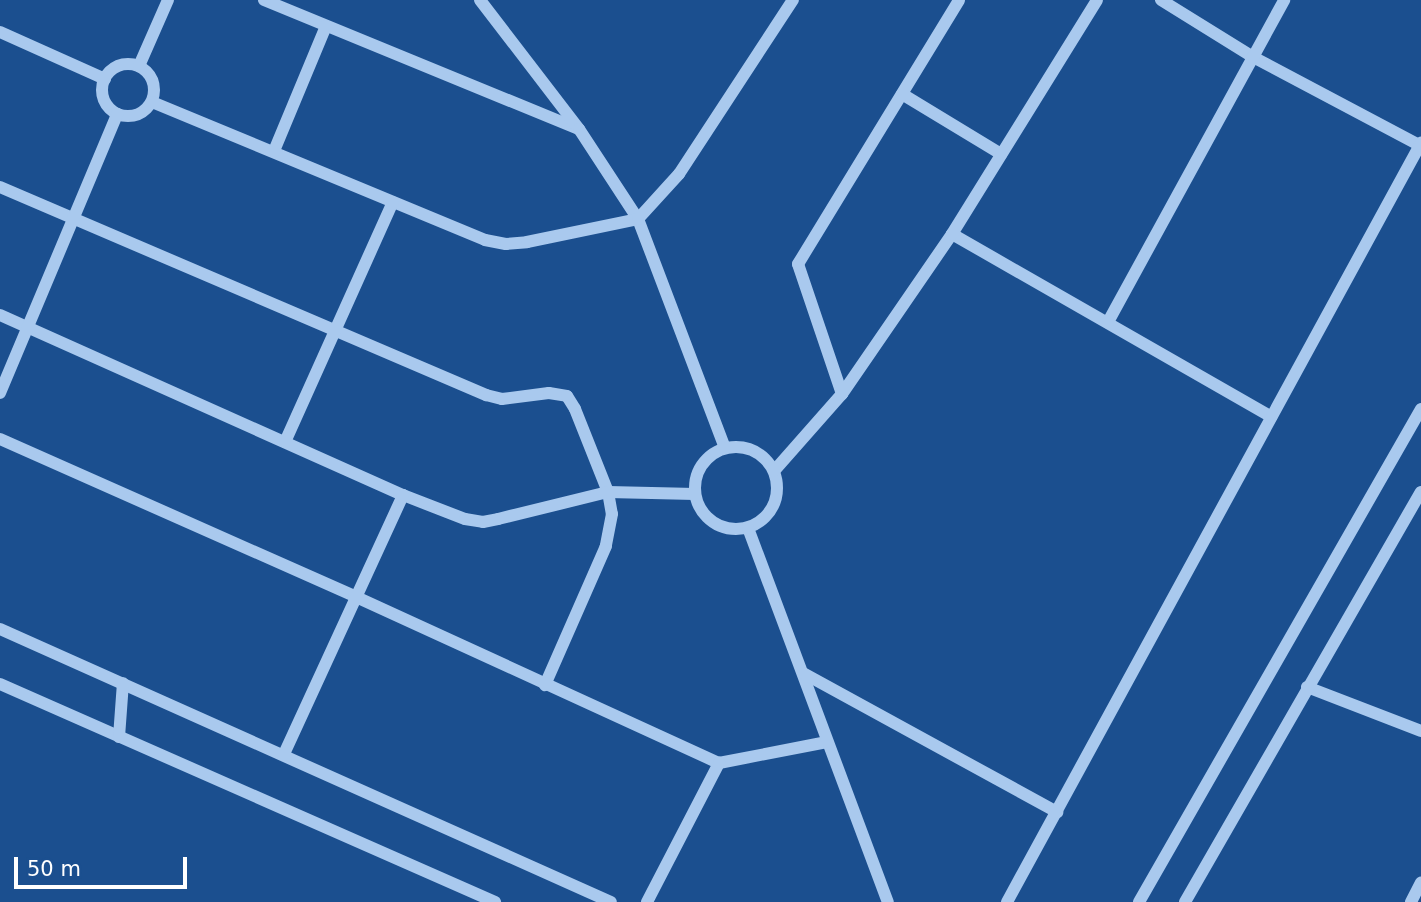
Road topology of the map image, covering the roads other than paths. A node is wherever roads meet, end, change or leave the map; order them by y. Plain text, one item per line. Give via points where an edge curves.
1 (169, 0) edge
2 (264, 0) edge
3 (480, 0) edge
4 (793, 0) edge
5 (959, 0) edge
6 (1097, 0) edge
7 (1161, 0) edge
8 (1284, 0) edge
9 (326, 26) junction
10 (0, 32) edge
11 (1253, 57) junction
12 (139, 66) junction
13 (105, 79) junction
14 (901, 94) junction
15 (152, 102) junction
16 (117, 114) junction
17 (579, 129) junction
18 (1421, 145) edge
19 (274, 151) junction
20 (1001, 154) junction
21 (0, 187) edge
22 (393, 202) junction
23 (74, 219) junction
24 (638, 219) junction
25 (952, 234) junction
26 (0, 315) edge
27 (1108, 322) junction
28 (29, 327) junction
29 (335, 330) junction
30 (0, 393) edge
31 (842, 394) junction
32 (1421, 409) edge
33 (1271, 417) junction
34 (0, 439) edge
35 (285, 442) junction
36 (725, 448) junction
37 (774, 471) junction
38 (608, 492) junction
39 (1421, 492) edge
40 (695, 494) junction
41 (403, 495) junction
42 (748, 528) junction
43 (354, 596) junction
44 (0, 629) edge
45 (803, 673) junction
46 (123, 683) junction
47 (0, 684) edge
48 (545, 685) junction
49 (1307, 687) junction
50 (1421, 731) edge
51 (119, 737) junction
52 (827, 742) junction
53 (284, 754) junction
54 (719, 762) junction
55 (1057, 812) junction
56 (1421, 882) edge
57 (495, 902) edge
58 (611, 902) edge
59 (647, 902) edge
60 (888, 902) edge
61 (1007, 902) edge
62 (1139, 902) edge
63 (1185, 902) edge
64 (1411, 902) edge

1 - 12 street
2 - 9 street
3 - 17 street
4 - 24 street via 679,174
5 - 14 street
6 - 20 street
7 - 11 street
8 - 11 street
9 - 17 street
9 - 19 street
10 - 13 street
11 - 18 street
11 - 27 street
12 - 13 street via 120,65
12 - 15 street via 153,82
13 - 16 street via 103,99
14 - 20 street
14 - 31 street via 798,264
15 - 16 street via 137,115
15 - 19 street
16 - 23 street
17 - 24 street
18 - 33 street
19 - 22 street
20 - 25 street
21 - 23 street
22 - 24 street via 485,240 506,244
22 - 29 street
23 - 28 street
23 - 29 street
24 - 36 street
25 - 27 street
25 - 31 street
26 - 28 street
27 - 33 street
28 - 30 street
28 - 35 street
29 - 35 street
29 - 38 street via 486,395 502,399 549,393 567,396
31 - 37 street
32 - 62 street
33 - 55 street
34 - 43 street
35 - 41 street
36 - 37 street via 759,453
36 - 40 street via 705,461
37 - 42 street via 774,505 768,515
38 - 40 street
38 - 41 street via 483,522
38 - 48 street via 612,514 606,546
39 - 49 street
40 - 42 street via 714,523
41 - 43 street
42 - 45 street
43 - 48 street
43 - 53 street
44 - 46 street
45 - 52 street
45 - 55 street
46 - 51 street
46 - 53 street
47 - 51 street
48 - 54 street
49 - 50 street
49 - 63 street
51 - 57 street
52 - 54 street
52 - 60 street
53 - 58 street
54 - 59 street
55 - 61 street
56 - 64 street

